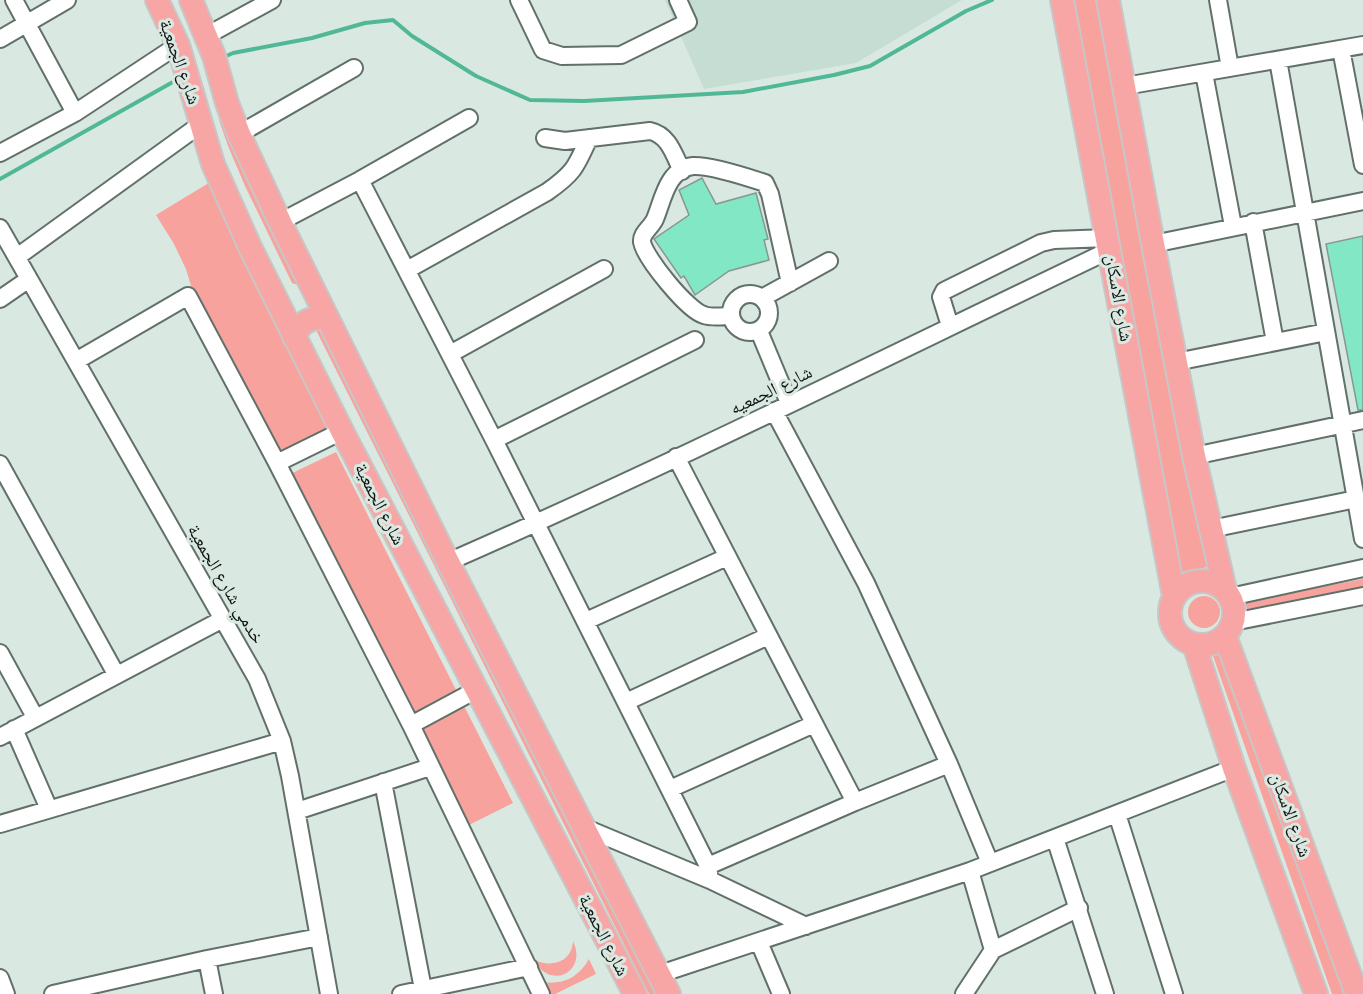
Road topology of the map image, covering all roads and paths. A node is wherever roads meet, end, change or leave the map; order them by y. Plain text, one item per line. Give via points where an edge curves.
1 (14, 0) edge
2 (67, 0) edge
3 (157, 0) edge
4 (191, 0) edge
5 (272, 0) edge
6 (519, 0) edge
7 (678, 0) edge
8 (1062, 0) edge
9 (1108, 0) edge
10 (1218, 0) edge
11 (27, 24) junction
12 (206, 36) junction
13 (0, 39) edge
14 (178, 45) junction
15 (1363, 45) edge
16 (1341, 49) junction
17 (1278, 60) junction
18 (354, 68) dead end
19 (1230, 68) junction
20 (1204, 73) junction
21 (1125, 86) junction
22 (75, 113) junction
23 (469, 118) dead end
24 (201, 124) junction
25 (239, 134) junction
26 (545, 138) dead end
27 (589, 138) junction
28 (0, 153) edge
29 (1363, 165) edge
30 (682, 171) junction
31 (360, 180) junction
32 (1363, 201) edge
33 (1305, 212) junction
34 (280, 222) junction
35 (1253, 222) junction
36 (1233, 226) junction
37 (0, 228) edge
38 (1109, 244) junction
39 (1153, 244) junction
40 (17, 257) junction
41 (829, 261) dead end
42 (604, 269) dead end
43 (407, 270) junction
44 (29, 279) junction
45 (308, 280) junction
46 (790, 283) junction
47 (273, 293) junction
48 (762, 298) junction
49 (0, 299) edge
50 (731, 316) junction
51 (327, 320) junction
52 (950, 326) junction
53 (759, 331) junction
54 (1326, 332) junction
55 (294, 337) junction
56 (695, 340) dead end
57 (1275, 342) junction
58 (450, 354) junction
59 (76, 362) junction
60 (1176, 362) junction
61 (782, 407) junction
62 (1363, 420) edge
63 (1342, 424) junction
64 (342, 431) junction
65 (494, 440) junction
66 (1194, 456) junction
67 (676, 457) junction
68 (278, 463) junction
69 (0, 464) edge
70 (1356, 499) junction
71 (536, 524) junction
72 (1211, 529) junction
73 (1363, 539) edge
74 (727, 557) junction
75 (448, 562) junction
76 (1363, 568) edge
77 (1228, 594) junction
78 (1174, 596) junction
79 (1363, 596) edge
80 (223, 619) junction
81 (586, 621) junction
82 (1229, 629) junction
83 (768, 636) junction
84 (1194, 644) junction
85 (0, 653) edge
86 (116, 675) junction
87 (476, 690) junction
88 (626, 702) junction
89 (35, 717) junction
90 (814, 724) junction
91 (411, 725) junction
92 (7, 733) edge
93 (282, 741) junction
94 (949, 764) junction
95 (430, 767) junction
96 (1234, 768) junction
97 (384, 782) junction
98 (670, 789) junction
99 (855, 802) junction
100 (49, 810) junction
101 (297, 811) junction
102 (1117, 814) junction
103 (0, 824) edge
104 (583, 827) junction
105 (1055, 838) junction
106 (990, 863) junction
107 (970, 871) junction
108 (709, 873) junction
109 (1079, 908) junction
110 (806, 926) junction
111 (319, 937) junction
112 (759, 942) junction
113 (993, 950) junction
114 (207, 959) junction
115 (529, 967) junction
116 (0, 978) edge
117 (664, 984) edge
118 (119, 987) edge
119 (423, 989) junction
120 (6, 994) edge
121 (53, 994) edge
122 (214, 994) edge
123 (329, 994) edge
124 (401, 994) edge
125 (541, 994) edge
126 (634, 994) edge
127 (781, 994) edge
128 (964, 994) edge
129 (1105, 994) edge
130 (1174, 994) edge
131 (1316, 994) edge
132 (1357, 994) edge

1 - 11 street
2 - 11 street
3 - 14 main road, شارع الجمعية
4 - 12 main road, شارع الجمعية
5 - 12 street
6 - 7 street via 543,50 562,56 621,55 688,22
8 - 38 main road, شارع الاسكان
9 - 21 main road
10 - 19 street
11 - 13 street
11 - 22 street
12 - 25 main road, شارع الجمعية
14 - 22 street
14 - 24 main road, شارع الجمعية
15 - 16 street
16 - 17 street
16 - 29 street
17 - 19 street
17 - 33 street
18 - 25 street
19 - 20 street
20 - 21 street
20 - 36 street
21 - 39 main road
22 - 28 street
23 - 31 street
24 - 40 street
24 - 47 main road, شارع الجمعية via 213,164
25 - 34 main road, شارع الجمعية
26 - 27 street
27 - 30 street via 659,133
27 - 43 street via 575,169 565,179
30 - 46 street via 692,166 718,168 765,183
30 - 50 street via 663,193 642,243 675,292 697,312 705,316
31 - 34 street
31 - 43 street
32 - 33 street
33 - 35 street
33 - 54 street
34 - 45 main road, شارع الجمعية
35 - 36 street
35 - 57 street
36 - 39 street
37 - 40 street, خدمي شارع الجمعية
38 - 52 street, شارع الجمعيه
38 - 52 street via 1054,240 1041,243 944,291 941,297
38 - 78 main road, شارع الاسكان
39 - 60 main road
40 - 44 street, خدمي شارع الجمعية
41 - 46 street
42 - 58 street
43 - 58 street
44 - 49 street
44 - 59 street, خدمي شارع الجمعية
45 - 47 main road via 293,294
45 - 51 main road, شارع الجمعية
46 - 48 street
47 - 55 main road, شارع الجمعية
48 - 50 street via 754,294 741,296 732,305
48 - 53 street via 770,313
50 - 53 street via 743,332
51 - 55 main road via 306,321
51 - 75 main road, شارع الجمعية
52 - 61 street, شارع الجمعيه
53 - 61 street
54 - 57 street
54 - 63 street
55 - 64 main road, شارع الجمعية
56 - 65 street
57 - 60 street
58 - 65 street
59 - 68 street via 188,296
59 - 80 street, خدمي شارع الجمعية
60 - 66 main road
61 - 67 street, شارع الجمعيه
61 - 94 street
62 - 63 street
63 - 66 street
63 - 70 street
64 - 68 street
64 - 87 main road, شارع الجمعية
65 - 71 street
66 - 72 main road
67 - 71 street, شارع الجمعيه
67 - 74 street
68 - 91 street
69 - 86 street
70 - 72 street
70 - 73 street
71 - 75 street, شارع الجمعيه
71 - 81 street
72 - 77 main road
74 - 81 street
74 - 83 street
75 - 104 main road, شارع الجمعية
76 - 77 street
77 - 78 main road via 1202,580 1186,585
77 - 82 main road via 1234,613
78 - 84 main road via 1171,621 1179,636
79 - 82 street
80 - 86 street
80 - 93 street, خدمي شارع الجمعية via 257,679
81 - 88 street
82 - 84 main road via 1210,644
82 - 132 main road, شارع الاسكان
83 - 88 street
83 - 90 street
84 - 96 main road, شارع الاسكان
85 - 89 street
86 - 89 street
87 - 91 street
87 - 126 main road, شارع الجمعية
88 - 98 street
89 - 92 street
90 - 98 street
90 - 99 street
91 - 95 street
92 - 100 street
93 - 100 street
93 - 101 street, خدمي شارع الجمعية
94 - 99 street
94 - 106 street
95 - 97 street
95 - 115 street
96 - 102 street
96 - 131 main road, شارع الاسكان
97 - 101 street
97 - 119 street
98 - 108 street
99 - 108 street
100 - 103 street
101 - 111 street, خدمي شارع الجمعية
102 - 105 street
102 - 130 street
104 - 108 street
104 - 117 main road, شارع الجمعية
105 - 106 street
105 - 109 street
106 - 107 street
107 - 110 street
107 - 113 street
108 - 110 street
109 - 113 street
109 - 129 street
110 - 112 street
111 - 114 street
111 - 123 street, خدمي شارع الجمعية
112 - 117 street
112 - 127 street
113 - 128 street
114 - 118 street
114 - 122 street
115 - 119 street
115 - 125 street
116 - 120 street
118 - 121 street
119 - 124 street

